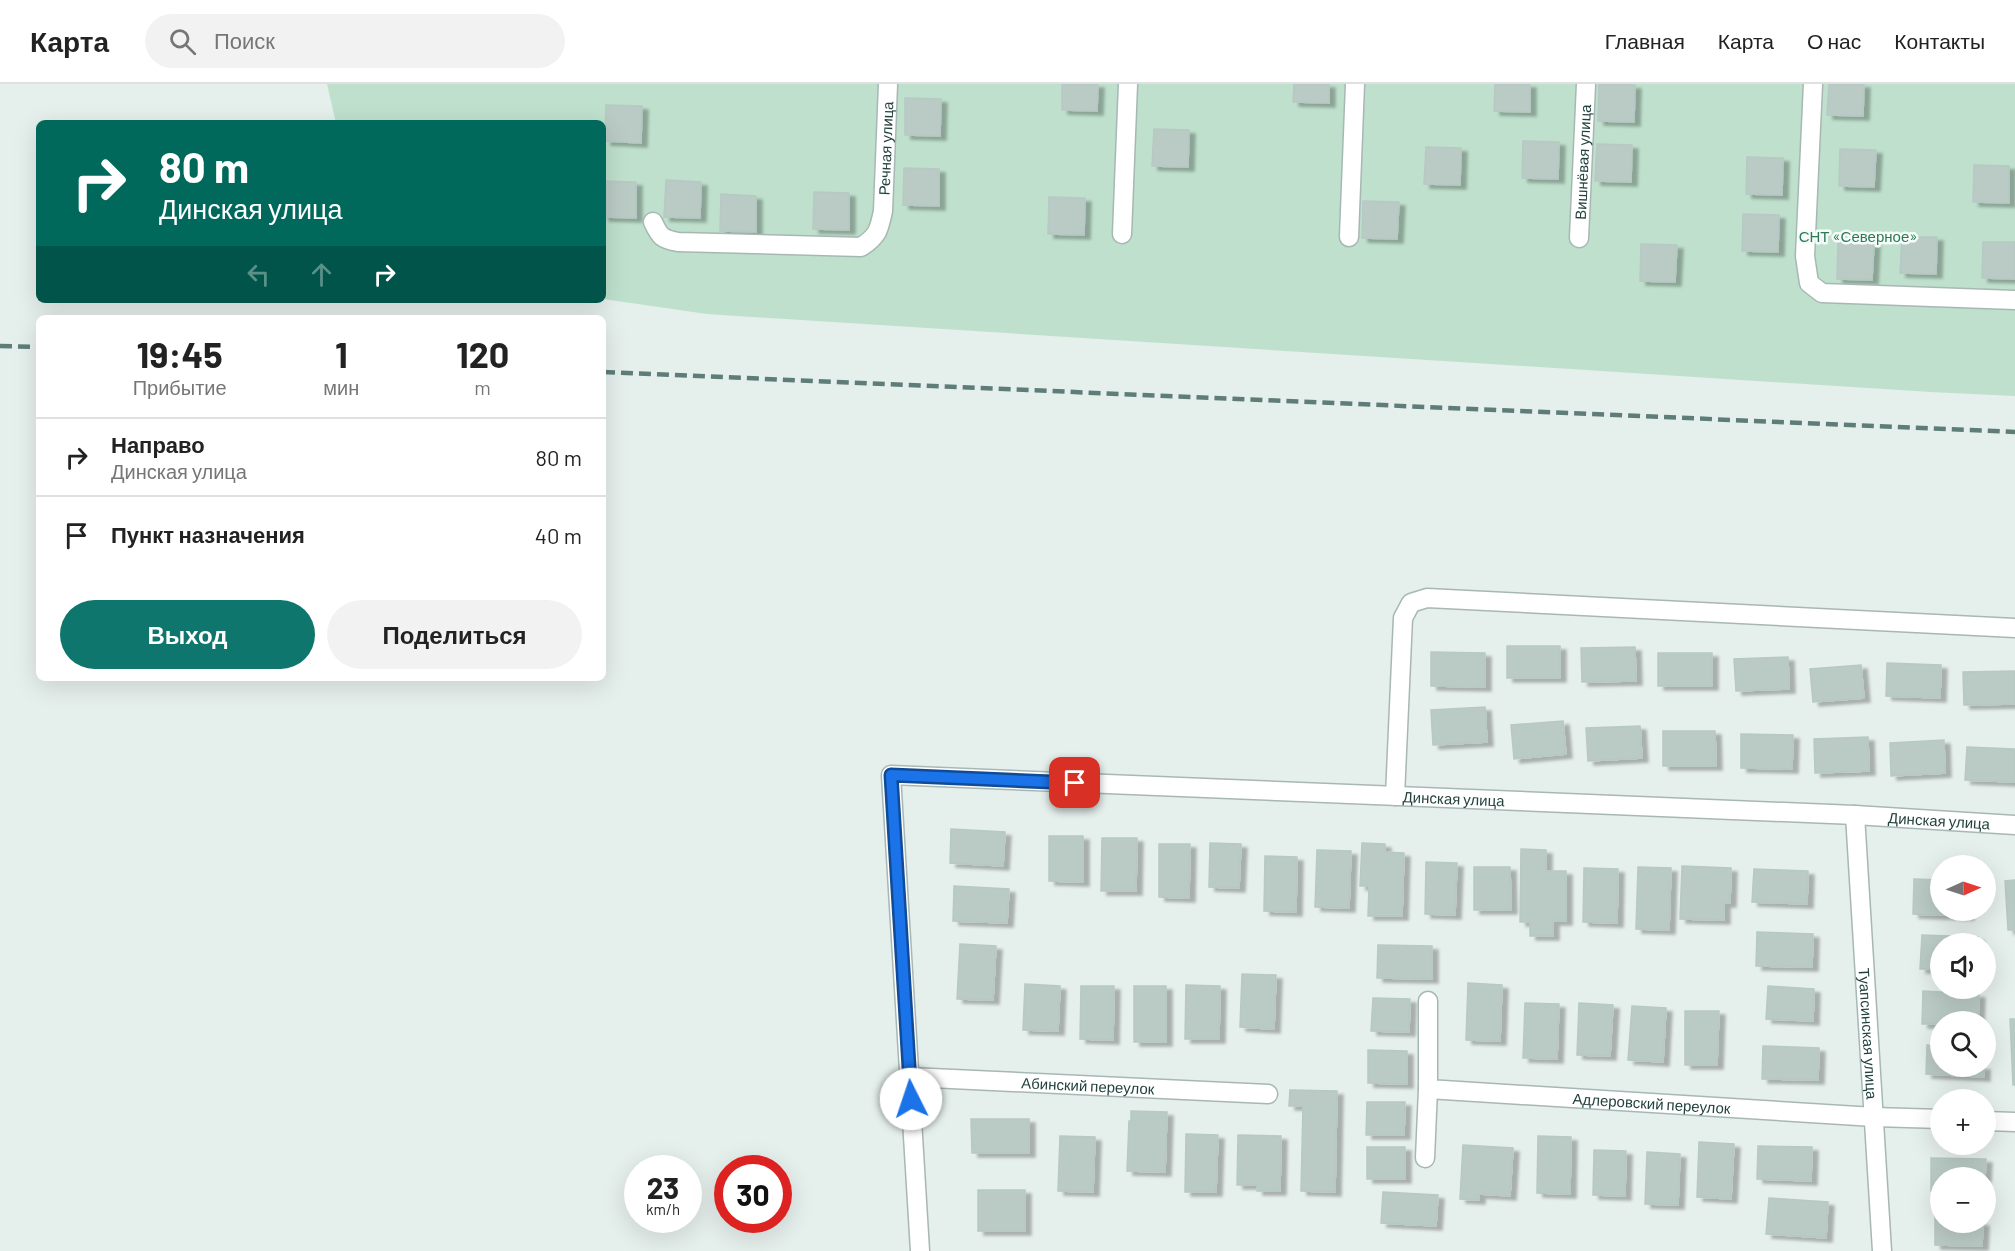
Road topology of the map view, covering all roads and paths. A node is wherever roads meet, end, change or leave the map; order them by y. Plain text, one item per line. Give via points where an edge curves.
1 (888, 84) edge
2 (1128, 84) edge
3 (1356, 84) edge
4 (1586, 84) edge
5 (1813, 84) edge
6 (653, 222) dead end
7 (1122, 234) dead end
8 (1349, 237) dead end
9 (1579, 238) dead end
10 (2015, 300) edge
11 (2015, 628) edge
12 (1395, 796) junction
13 (1855, 816) junction
14 (2015, 825) edge
15 (1428, 1001) dead end
16 (910, 1077) junction
17 (1428, 1089) junction
18 (1268, 1094) dead end
19 (1874, 1117) junction
20 (1930, 1119) edge
21 (1996, 1121) edge
22 (2015, 1122) edge
23 (1425, 1158) dead end
24 (920, 1251) edge
25 (1882, 1251) edge

1 - 6 street, Речная улица via 883,211 874,239 861,247 678,242 664,240
2 - 7 street
3 - 8 street
4 - 9 street, Вишнёвая улица
5 - 10 street via 1804,256 1809,283 1822,293
11 - 12 street via 1427,598 1411,603 1403,618
12 - 13 street, Динская улица
12 - 16 street, Динская улица via 891,775
13 - 14 street, Динская улица
13 - 19 street, Туапсинская улица
15 - 17 street
16 - 18 street, Абинский переулок
16 - 24 street
17 - 19 street, Адлеровский переулок
17 - 23 street
19 - 20 street, Адлеровский переулок
19 - 25 street, Туапсинская улица
21 - 22 street

